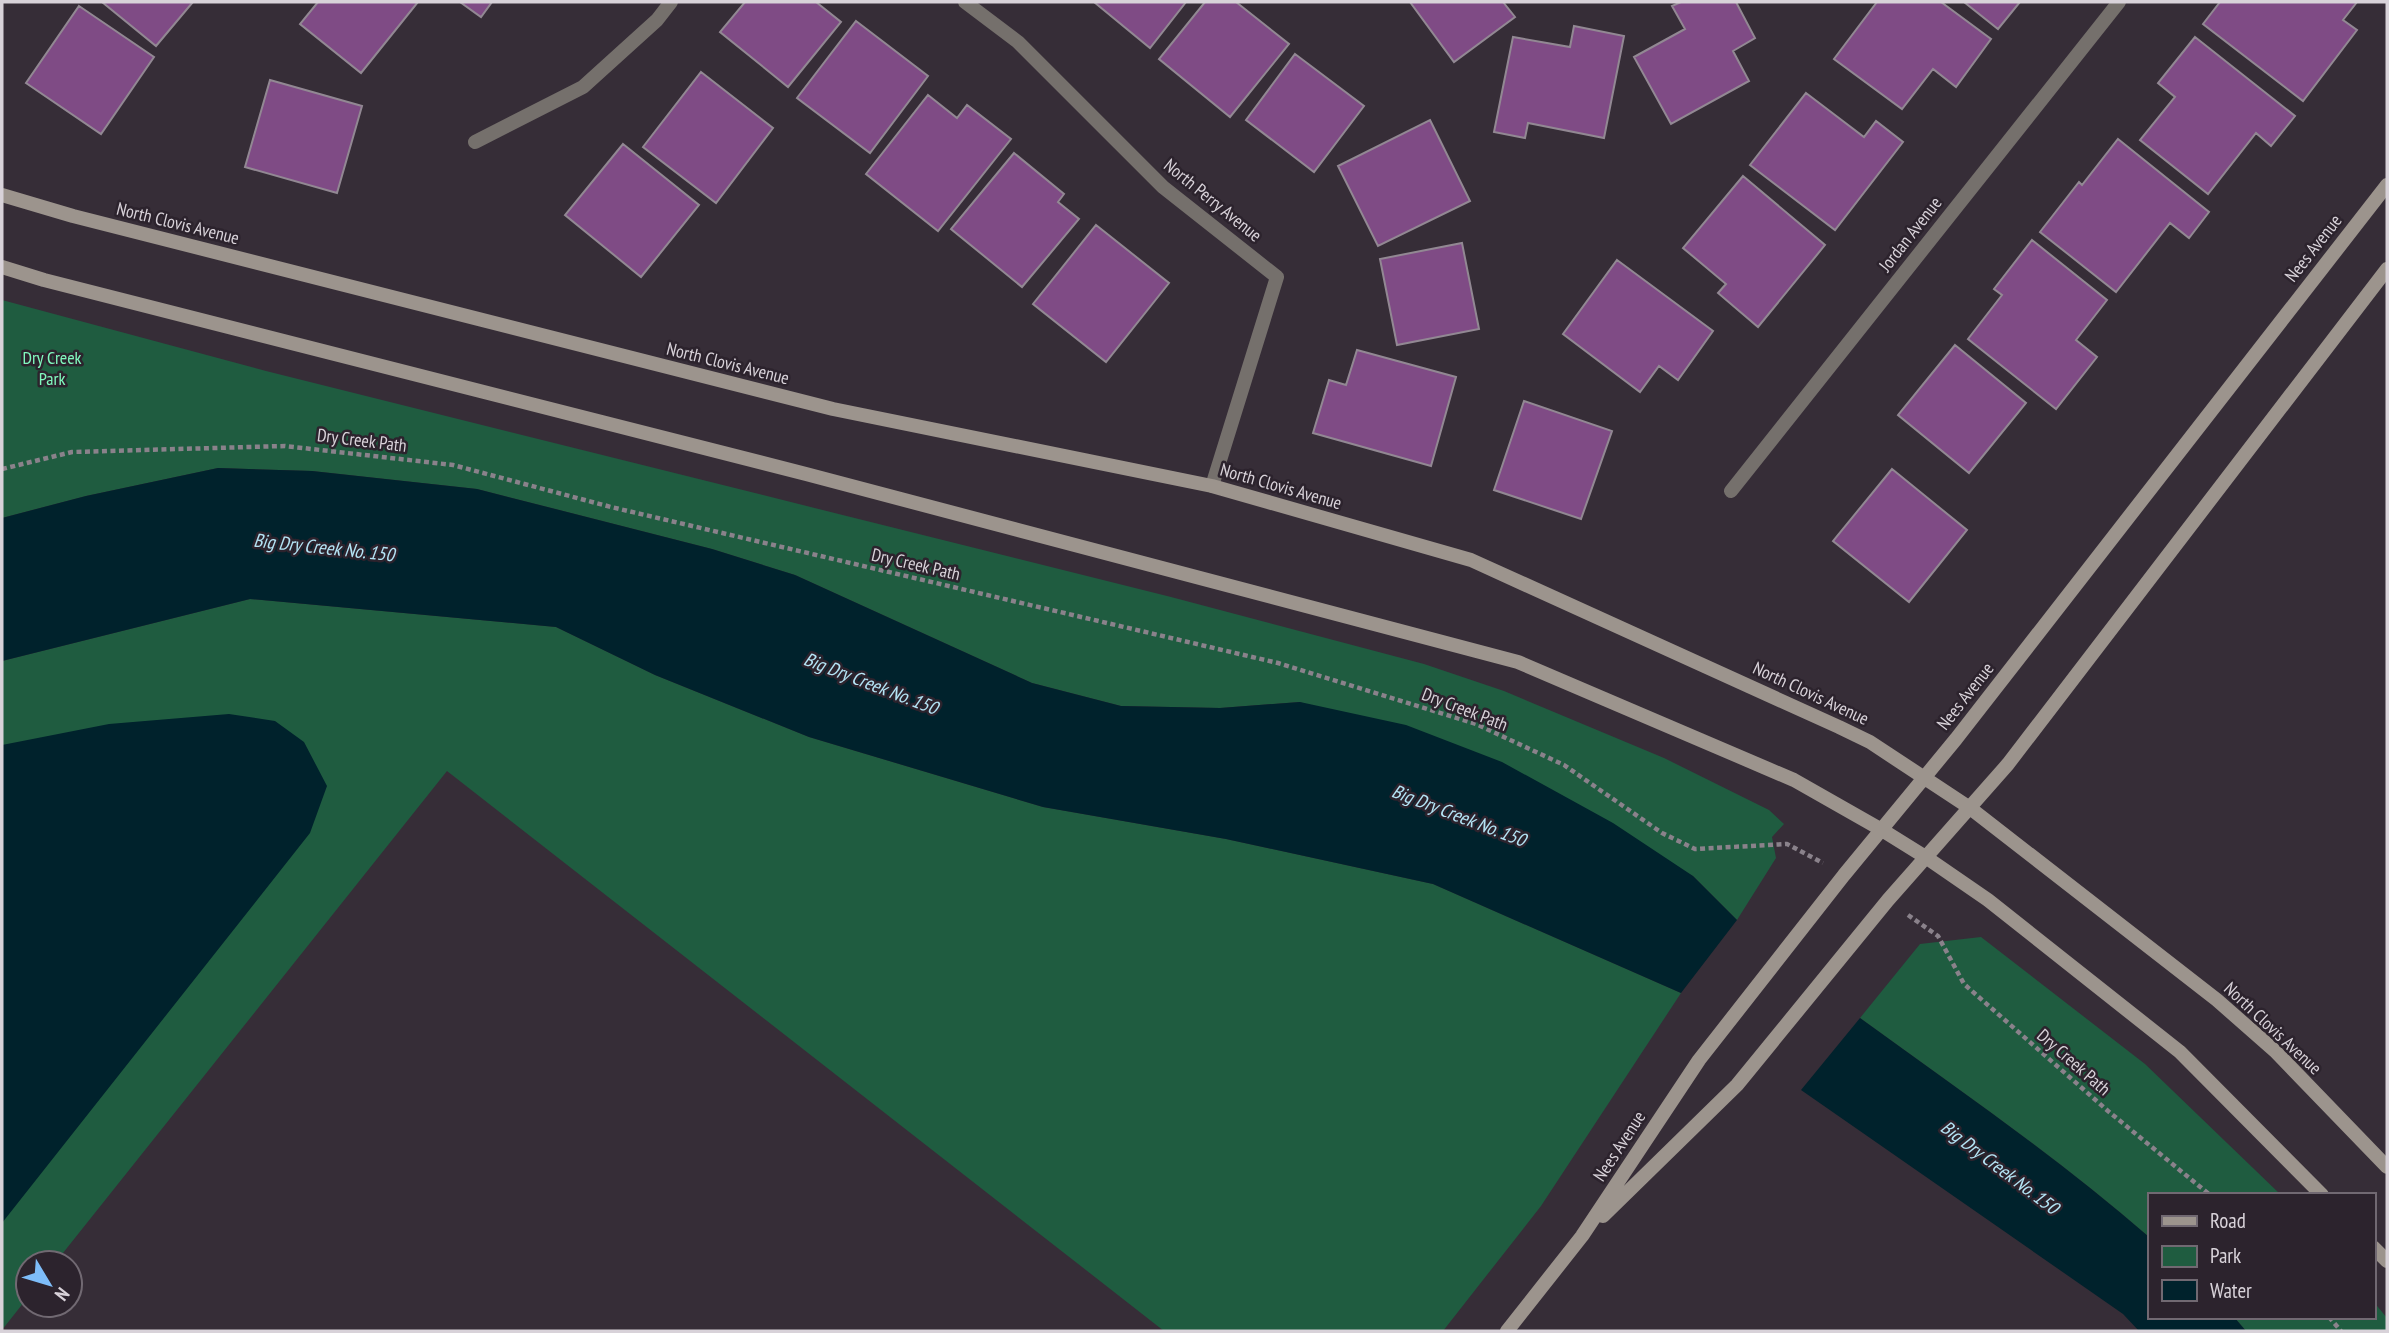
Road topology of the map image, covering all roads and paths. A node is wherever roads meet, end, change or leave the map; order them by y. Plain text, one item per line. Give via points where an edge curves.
1 (671, 2) edge
2 (965, 2) edge
3 (2119, 2) edge
4 (475, 142) dead end
5 (2387, 185) edge
6 (2, 195) edge
7 (2, 267) edge
8 (2387, 269) edge
9 (2, 469) edge
10 (1212, 486) junction
11 (1731, 491) dead end
12 (1924, 777) junction
13 (1970, 808) junction
14 (1882, 830) junction
15 (1787, 844) dead end
16 (1927, 858) junction
17 (1938, 936) dead end
18 (2387, 1167) edge
19 (2208, 1193) edge
20 (2320, 1193) edge
21 (1582, 1236) junction
22 (1507, 1331) edge

1 - 4 street via 583,87
2 - 10 street, North Perry Avenue via 1018,42 1163,187 1277,277
3 - 11 street, Jordan Avenue
5 - 12 main road, Nees Avenue
6 - 10 main road, North Clovis Avenue via 833,409
7 - 14 main road via 1518,662 1794,780
8 - 13 main road, Nees Avenue via 2017,753
9 - 15 path, Dry Creek Path via 72,452 285,446 453,465 611,507 1278,663 1476,724 1564,765 1662,833 1695,849
10 - 12 main road, North Clovis Avenue via 1471,560 1839,727
12 - 13 main road, North Clovis Avenue
12 - 14 main road, Nees Avenue
13 - 16 main road, Nees Avenue
13 - 18 main road, North Clovis Avenue via 2217,1000 2275,1051
14 - 16 main road
14 - 21 main road, Nees Avenue via 1699,1060
16 - 20 main road via 1988,900 2180,1052
16 - 21 main road, Nees Avenue via 1737,1085
17 - 19 path, Dry Creek Path via 1964,984
21 - 22 main road, Nees Avenue

